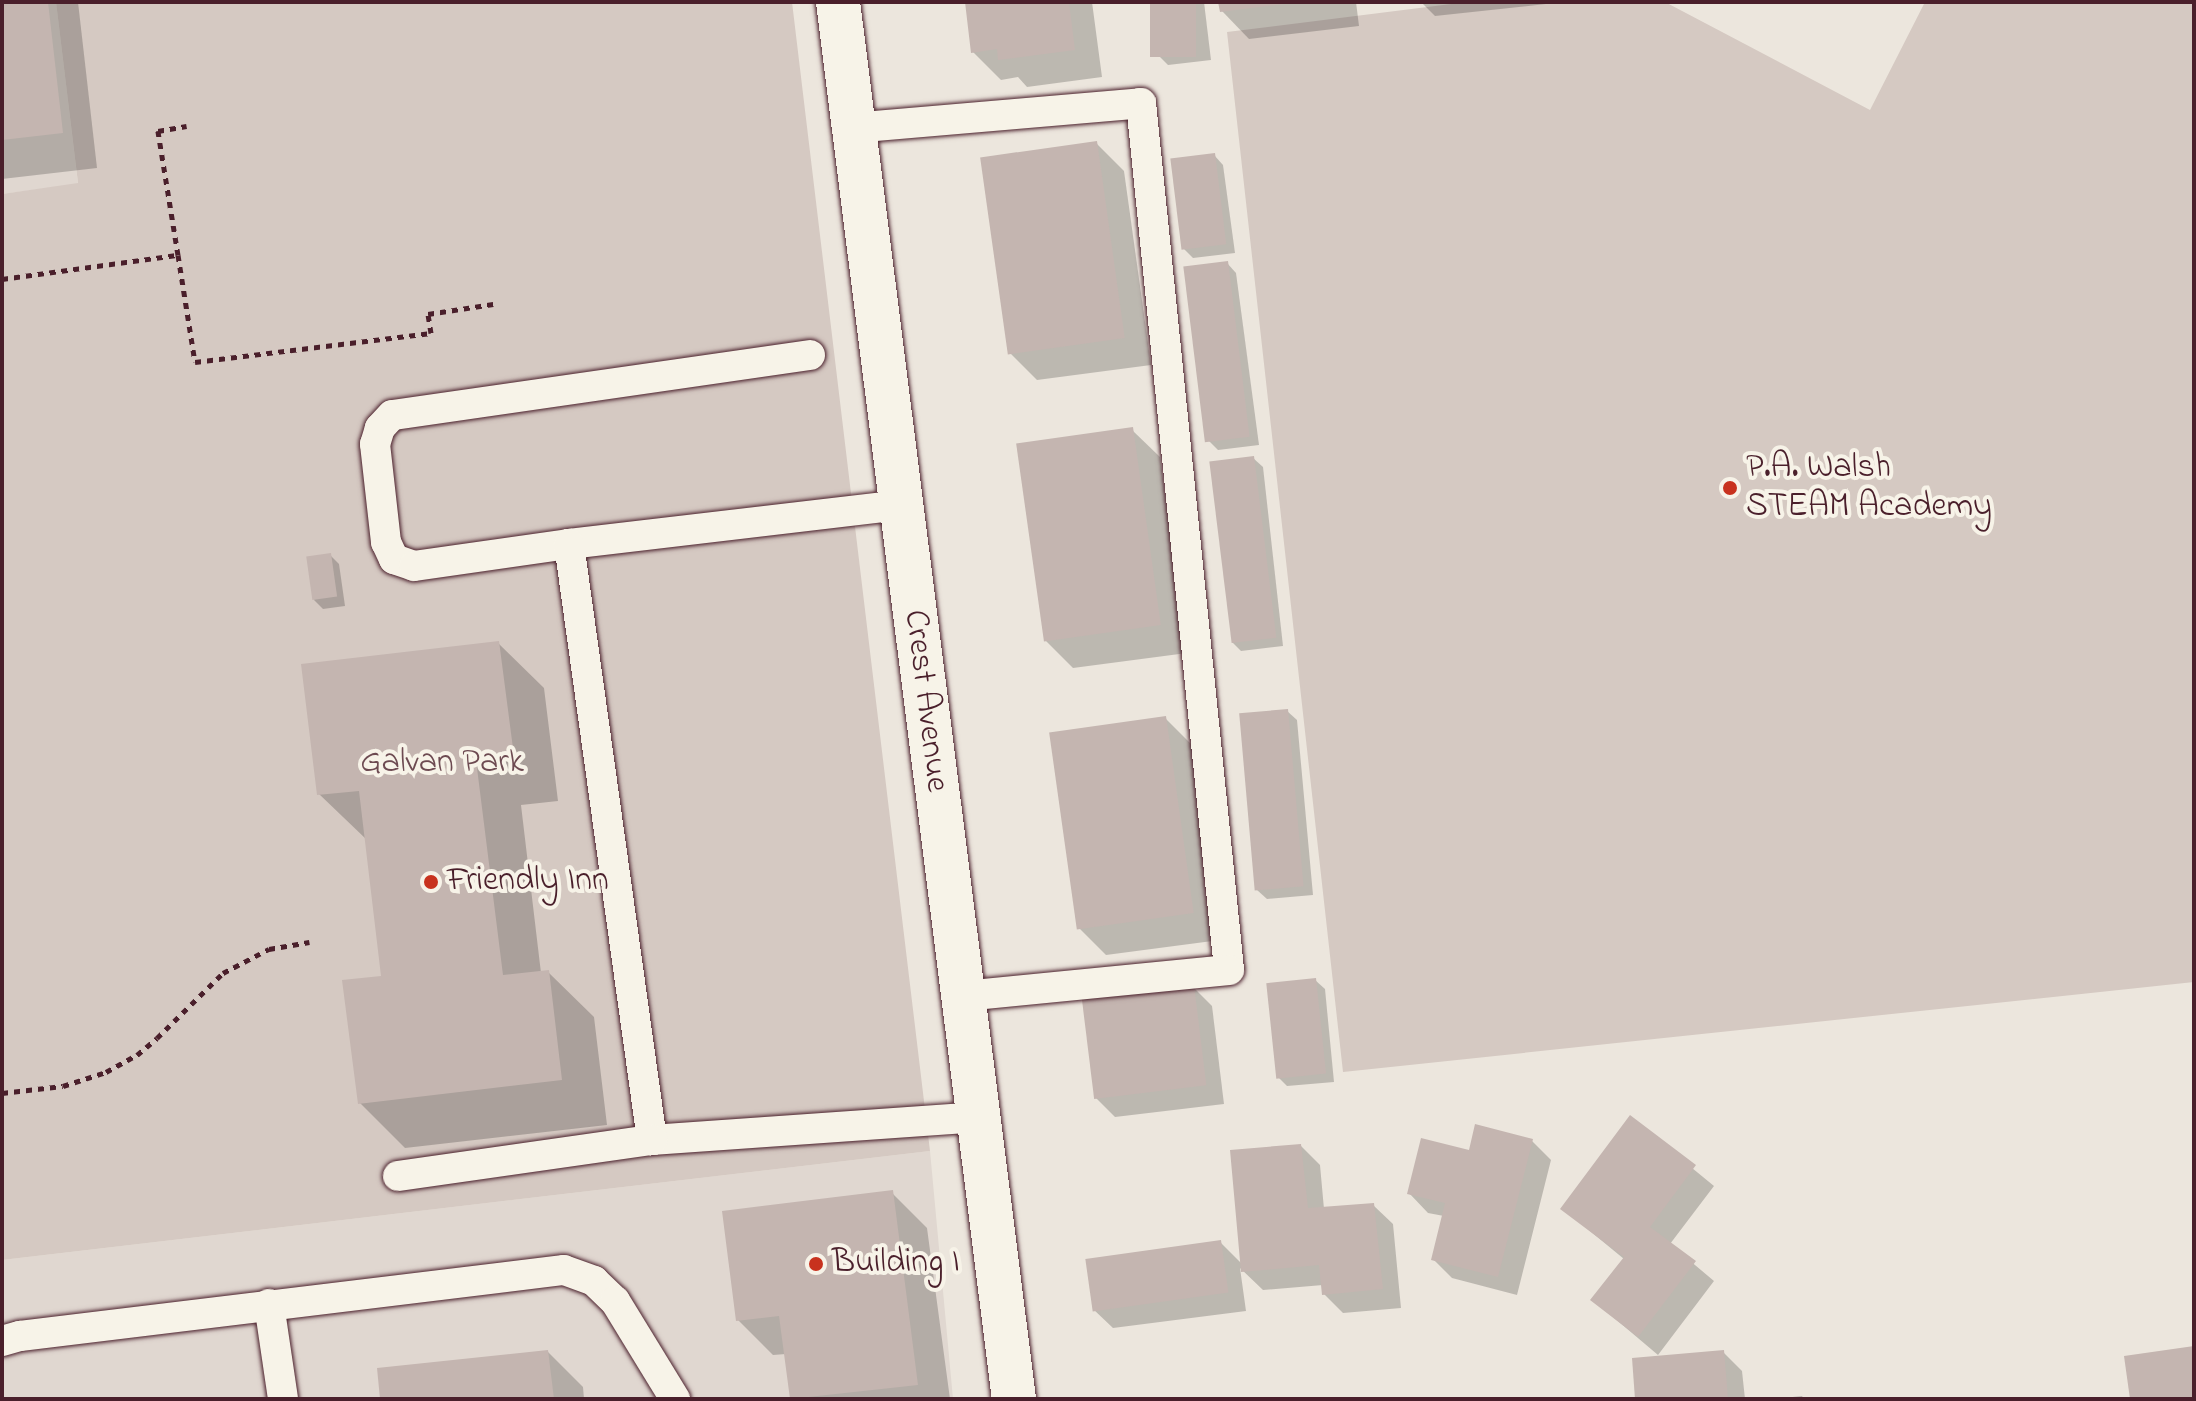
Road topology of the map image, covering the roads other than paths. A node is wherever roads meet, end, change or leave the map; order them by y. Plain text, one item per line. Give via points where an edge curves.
1 (838, 2) edge
2 (852, 128) junction
3 (810, 355) dead end
4 (900, 505) junction
5 (569, 544) junction
6 (963, 996) junction
7 (979, 1117) junction
8 (652, 1140) junction
9 (398, 1176) dead end
10 (269, 1304) junction
11 (2, 1341) edge
12 (283, 1399) edge
13 (675, 1399) edge
14 (1014, 1399) edge

1 - 2 street, Crest Avenue
2 - 4 street, Crest Avenue
2 - 6 lane via 1141,103 1229,970
3 - 5 lane via 392,415 380,428 375,444 386,542 394,559 414,566
4 - 5 lane
4 - 6 street, Crest Avenue
5 - 8 lane
6 - 7 street, Crest Avenue
7 - 8 lane
7 - 14 street, Crest Avenue
8 - 9 lane
10 - 11 lane
10 - 12 lane
10 - 13 lane via 564,1270 594,1281 615,1301

